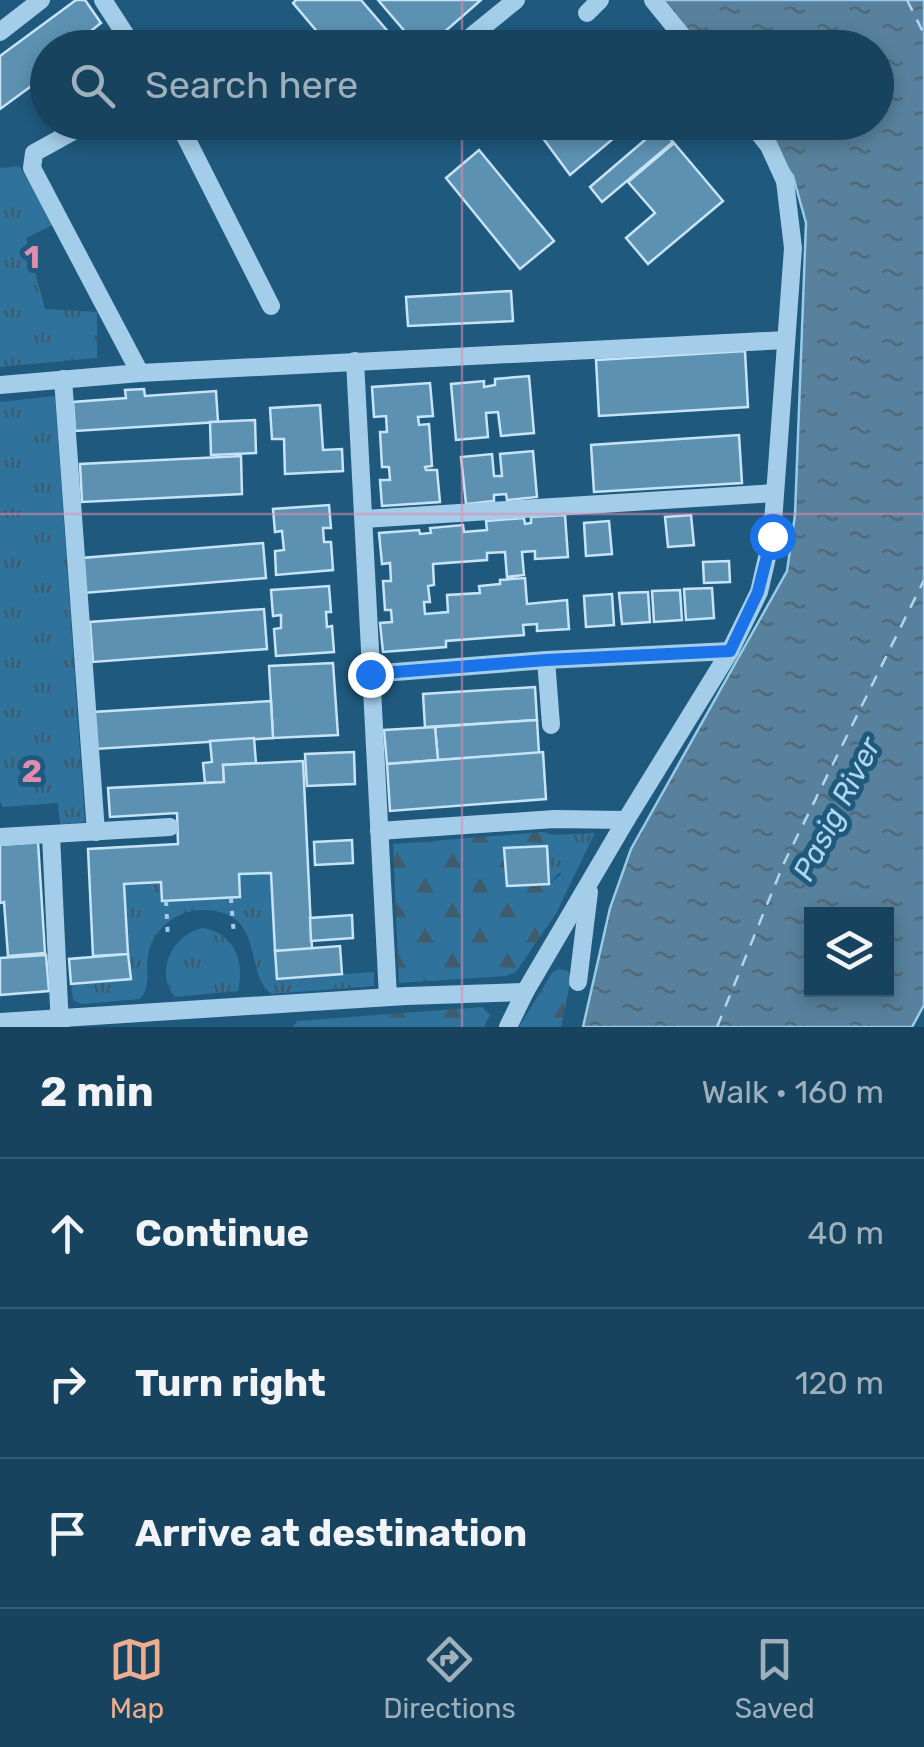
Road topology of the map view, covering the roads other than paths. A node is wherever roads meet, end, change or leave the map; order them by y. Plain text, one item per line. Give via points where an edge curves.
1 (41, 0) edge
2 (102, 0) edge
3 (516, 0) edge
4 (653, 0) edge
5 (122, 30) edge
6 (479, 30) edge
7 (677, 30) edge
8 (0, 32) edge
9 (57, 140) edge
10 (187, 140) edge
11 (764, 140) edge
12 (270, 306) dead end
13 (786, 340) junction
14 (355, 361) junction
15 (140, 373) junction
16 (64, 379) junction
17 (0, 385) edge
18 (775, 493) junction
19 (364, 520) junction
20 (730, 651) junction
21 (546, 660) junction
22 (370, 674) junction
23 (551, 726) dead end
24 (626, 820) junction
25 (170, 827) dead end
26 (379, 831) junction
27 (96, 832) junction
28 (51, 835) junction
29 (0, 838) edge
30 (590, 882) junction
31 (578, 982) dead end
32 (525, 992) junction
33 (388, 997) junction
34 (0, 1022) edge
35 (60, 1022) edge
36 (508, 1027) edge

1 - 8 lane
2 - 5 lane
3 - 6 lane
4 - 7 lane
9 - 15 lane via 34,153 32,168
10 - 12 lane
11 - 13 lane via 790,210
13 - 14 lane
13 - 18 lane
14 - 15 lane
14 - 19 lane
15 - 16 lane
16 - 17 lane
16 - 27 lane
18 - 19 lane
18 - 20 lane via 758,592
19 - 22 lane
20 - 21 lane
20 - 24 lane
21 - 22 lane
21 - 23 lane
22 - 26 lane
24 - 26 lane
24 - 30 lane
25 - 27 lane
26 - 33 lane
27 - 28 lane
28 - 29 lane
28 - 35 lane
30 - 31 lane
30 - 32 lane
32 - 33 lane
32 - 36 lane
33 - 35 lane
34 - 35 lane

